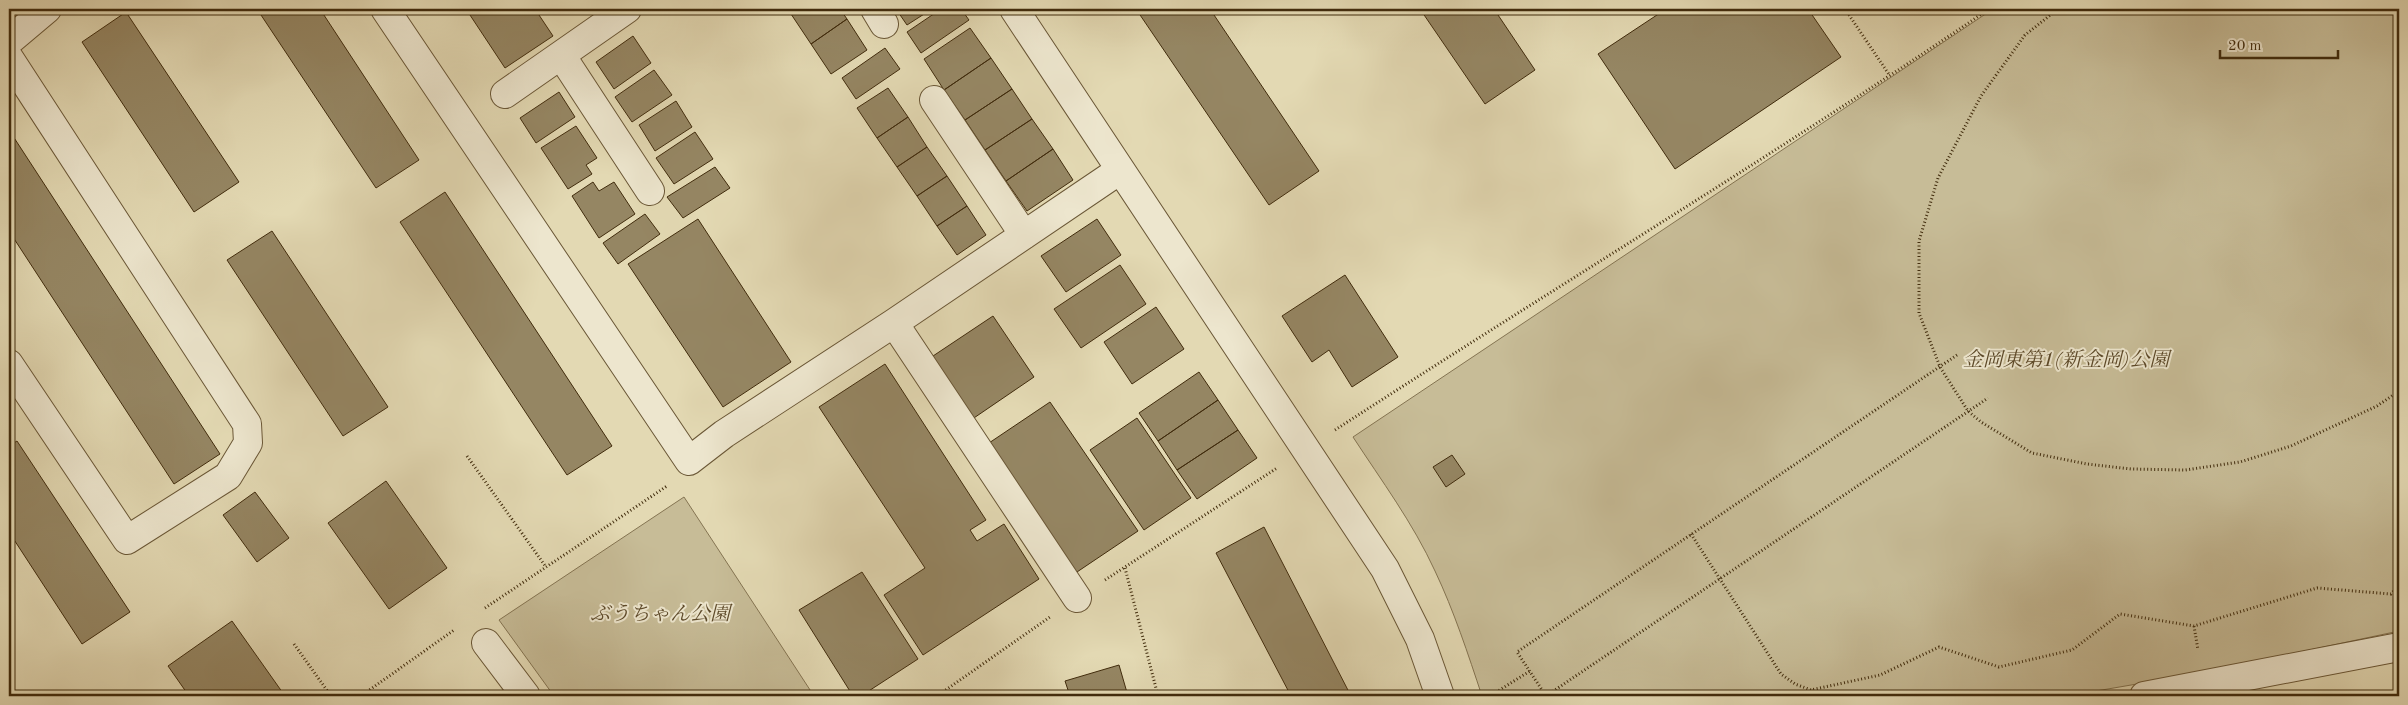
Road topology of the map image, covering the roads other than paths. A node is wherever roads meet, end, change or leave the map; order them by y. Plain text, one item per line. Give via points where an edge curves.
1 (48, 9) edge
2 (385, 9) edge
3 (627, 9) edge
4 (1014, 9) edge
5 (9, 41) edge
6 (561, 55) junction
7 (9, 58) edge
8 (505, 94) dead end
9 (934, 100) dead end
10 (1120, 170) junction
11 (650, 191) dead end
12 (1024, 235) junction
13 (894, 323) junction
14 (9, 364) edge
15 (1077, 598) dead end
16 (486, 643) dead end
17 (2399, 647) edge
18 (526, 696) edge
19 (1440, 696) edge
20 (2144, 696) edge

1 - 5 street
2 - 13 street via 689,461 724,434
3 - 6 street
4 - 10 street
6 - 8 street
6 - 11 street
7 - 14 street via 246,424 248,444 228,476 127,540
9 - 12 street
10 - 12 street
10 - 19 street via 1385,570 1420,639
12 - 13 street
13 - 15 street
16 - 18 street
17 - 20 street

